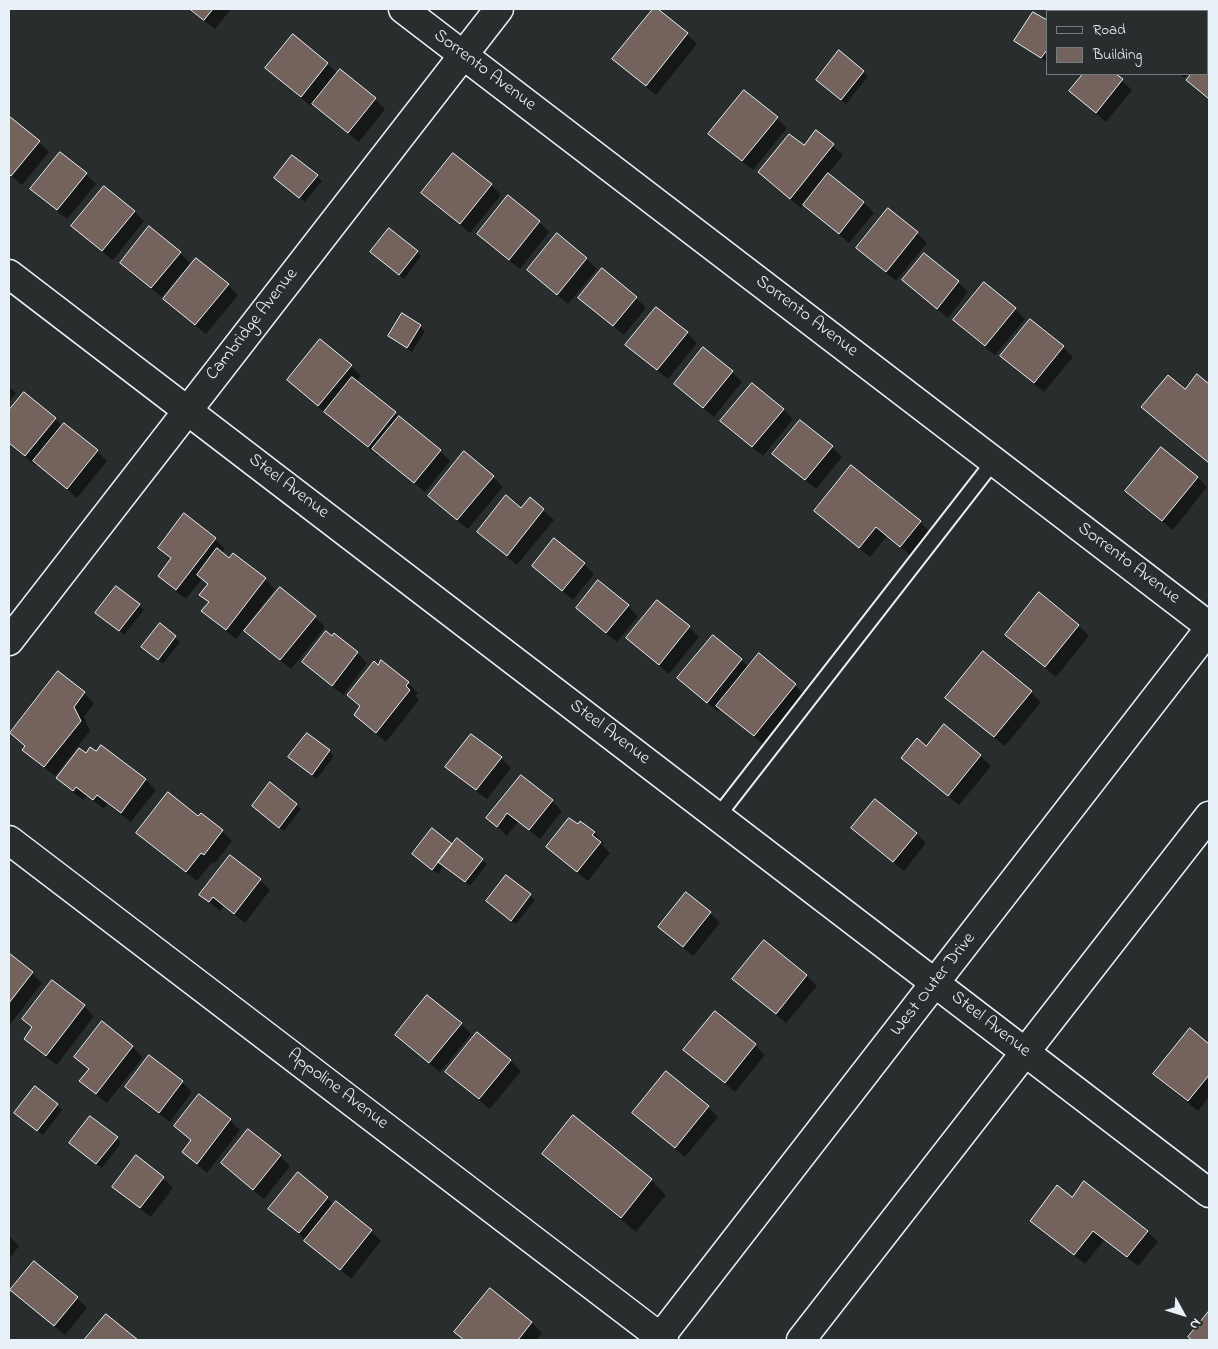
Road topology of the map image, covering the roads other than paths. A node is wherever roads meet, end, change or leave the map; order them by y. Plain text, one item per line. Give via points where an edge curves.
1 (403, 9) edge
2 (499, 9) edge
3 (463, 55) junction
4 (9, 274) edge
5 (187, 410) junction
6 (994, 461) junction
7 (1209, 627) edge
8 (9, 641) edge
9 (718, 816) junction
10 (1209, 816) edge
11 (9, 840) edge
12 (936, 983) junction
13 (1025, 1052) junction
14 (1209, 1193) edge
15 (661, 1339) edge
16 (801, 1340) edge

1 - 3 street, Sorrento Avenue
2 - 3 street, Cambridge Avenue
3 - 5 street, Cambridge Avenue
3 - 6 street, Sorrento Avenue
4 - 5 street, Steel Avenue
5 - 8 street, Cambridge Avenue
5 - 9 street, Steel Avenue
6 - 7 street, Sorrento Avenue
6 - 9 lane
7 - 12 street, West Outer Drive
9 - 12 street, Steel Avenue
10 - 13 street
11 - 15 street, Appoline Avenue
12 - 13 street, Steel Avenue
12 - 15 street, West Outer Drive
13 - 14 street, Steel Avenue
13 - 16 street

